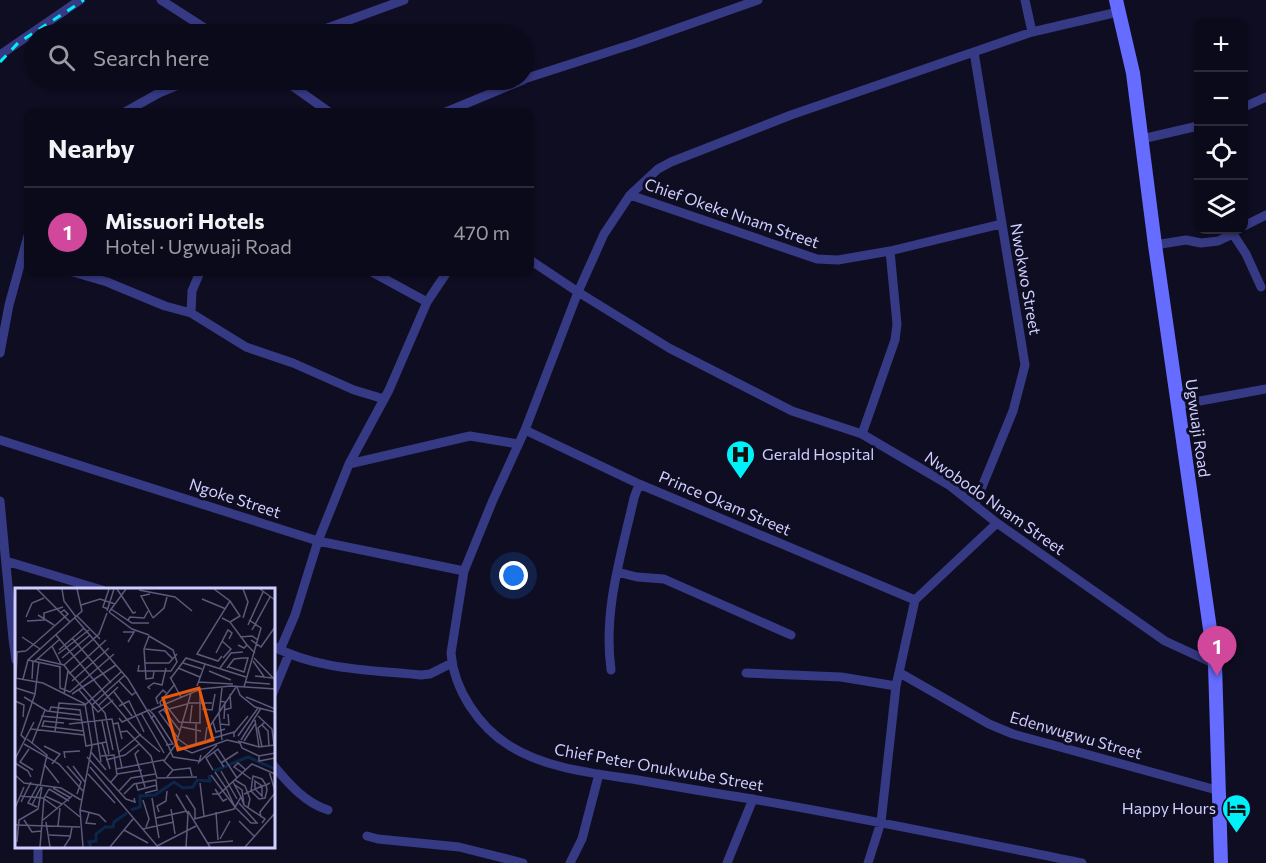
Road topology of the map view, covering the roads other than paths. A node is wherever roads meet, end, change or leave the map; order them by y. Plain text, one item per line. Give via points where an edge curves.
1 (80, 0) edge
2 (161, 0) edge
3 (404, 0) edge
4 (758, 0) edge
5 (1025, 0) edge
6 (1117, 6) edge
7 (45, 24) edge
8 (198, 24) edge
9 (337, 24) edge
10 (1032, 32) junction
11 (24, 38) edge
12 (974, 52) junction
13 (0, 55) edge
14 (534, 76) edge
15 (166, 90) edge
16 (298, 90) edge
17 (497, 90) edge
18 (1266, 97) edge
19 (1248, 105) edge
20 (132, 108) edge
21 (323, 108) edge
22 (455, 108) edge
23 (1194, 127) edge
24 (1142, 138) junction
25 (630, 195) junction
26 (1266, 215) edge
27 (1000, 224) junction
28 (1248, 224) edge
29 (1231, 234) edge
30 (1236, 234) edge
31 (1155, 245) junction
32 (890, 251) junction
33 (24, 262) edge
34 (534, 263) edge
35 (87, 276) edge
36 (198, 276) edge
37 (379, 276) edge
38 (444, 276) edge
39 (1261, 287) dead end
40 (578, 292) junction
41 (427, 302) junction
42 (191, 313) junction
43 (0, 353) edge
44 (1266, 389) edge
45 (384, 399) junction
46 (1178, 405) junction
47 (525, 430) junction
48 (862, 434) junction
49 (0, 440) edge
50 (518, 444) junction
51 (349, 464) junction
52 (639, 484) junction
53 (0, 501) edge
54 (975, 504) junction
55 (997, 523) junction
56 (318, 541) junction
57 (6, 561) junction
58 (464, 571) junction
59 (617, 572) junction
60 (95, 588) edge
61 (915, 600) junction
62 (791, 634) dead end
63 (281, 650) edge
64 (15, 657) edge
65 (452, 663) junction
66 (1215, 664) junction
67 (611, 670) dead end
68 (746, 673) dead end
69 (900, 673) junction
70 (896, 686) junction
71 (274, 688) edge
72 (274, 766) edge
73 (599, 774) junction
74 (1220, 791) junction
75 (753, 799) junction
76 (328, 810) dead end
77 (880, 822) junction
78 (367, 836) dead end
79 (522, 863) edge
80 (570, 863) edge
81 (727, 863) edge
82 (868, 863) edge
83 (1082, 863) edge
84 (1221, 863) edge

1 - 7 street
2 - 8 street
3 - 9 street
4 - 14 street
5 - 10 street
6 - 10 street, Chief Peter Onukwube Street
6 - 24 main road, Ugwuaji Road via 1133,73
10 - 12 street, Chief Peter Onukwube Street
11 - 13 street
12 - 25 street, Chief Peter Onukwube Street via 791,115 671,162
12 - 27 street, Nwokwo Street
15 - 20 street
16 - 21 street
17 - 22 street
18 - 19 street
23 - 24 street
24 - 31 main road, Ugwuaji Road
25 - 32 street, Chief Okeke Nnam Street via 817,259 838,260
25 - 40 street, Chief Peter Onukwube Street via 604,234
26 - 28 street
27 - 32 street, Chief Okeke Nnam Street
27 - 54 street, Nwokwo Street via 1025,365 1013,411
29 - 31 street via 1218,241 1186,240
30 - 39 street
31 - 46 main road, Ugwuaji Road
32 - 48 street via 895,340
33 - 43 street via 9,305
34 - 40 street, Nwobodo Nnam Street
35 - 42 street
36 - 42 street via 192,291
37 - 41 street
38 - 41 street
40 - 47 street, Chief Peter Onukwube Street
40 - 48 street, Nwobodo Nnam Street via 669,348 792,411
41 - 45 street
42 - 45 street via 246,347
44 - 46 street
45 - 51 street
46 - 66 main road, Ugwuaji Road
47 - 50 street, Chief Peter Onukwube Street
47 - 52 street, Prince Okam Street
48 - 54 street, Nwobodo Nnam Street
49 - 56 street, Ngoke Street
50 - 51 street via 470,436
50 - 58 street, Chief Peter Onukwube Street
51 - 56 street
52 - 59 street
52 - 61 street, Prince Okam Street
53 - 57 street
54 - 55 street, Nwobodo Nnam Street
55 - 61 street
55 - 66 street, Nwobodo Nnam Street via 1165,641
56 - 58 street, Ngoke Street
56 - 63 street
57 - 60 street
57 - 64 street
58 - 65 street, Chief Peter Onukwube Street
59 - 62 street via 664,579
59 - 67 street via 609,611
61 - 69 street
63 - 65 street via 323,663 422,675
63 - 71 street
65 - 73 street, Chief Peter Onukwube Street via 470,706 493,734 527,755
66 - 74 main road, Ugwuaji Road
68 - 70 street via 840,677
69 - 70 street
69 - 74 street, Edenwugwu Street via 1013,734
70 - 77 street
72 - 76 street via 290,786
73 - 75 street, Chief Peter Onukwube Street
73 - 80 street via 582,839
74 - 84 main road, Ugwuaji Road
75 - 77 street, Chief Peter Onukwube Street
75 - 81 street
77 - 82 street
77 - 83 street, Chief Peter Onukwube Street
78 - 79 street via 459,847

